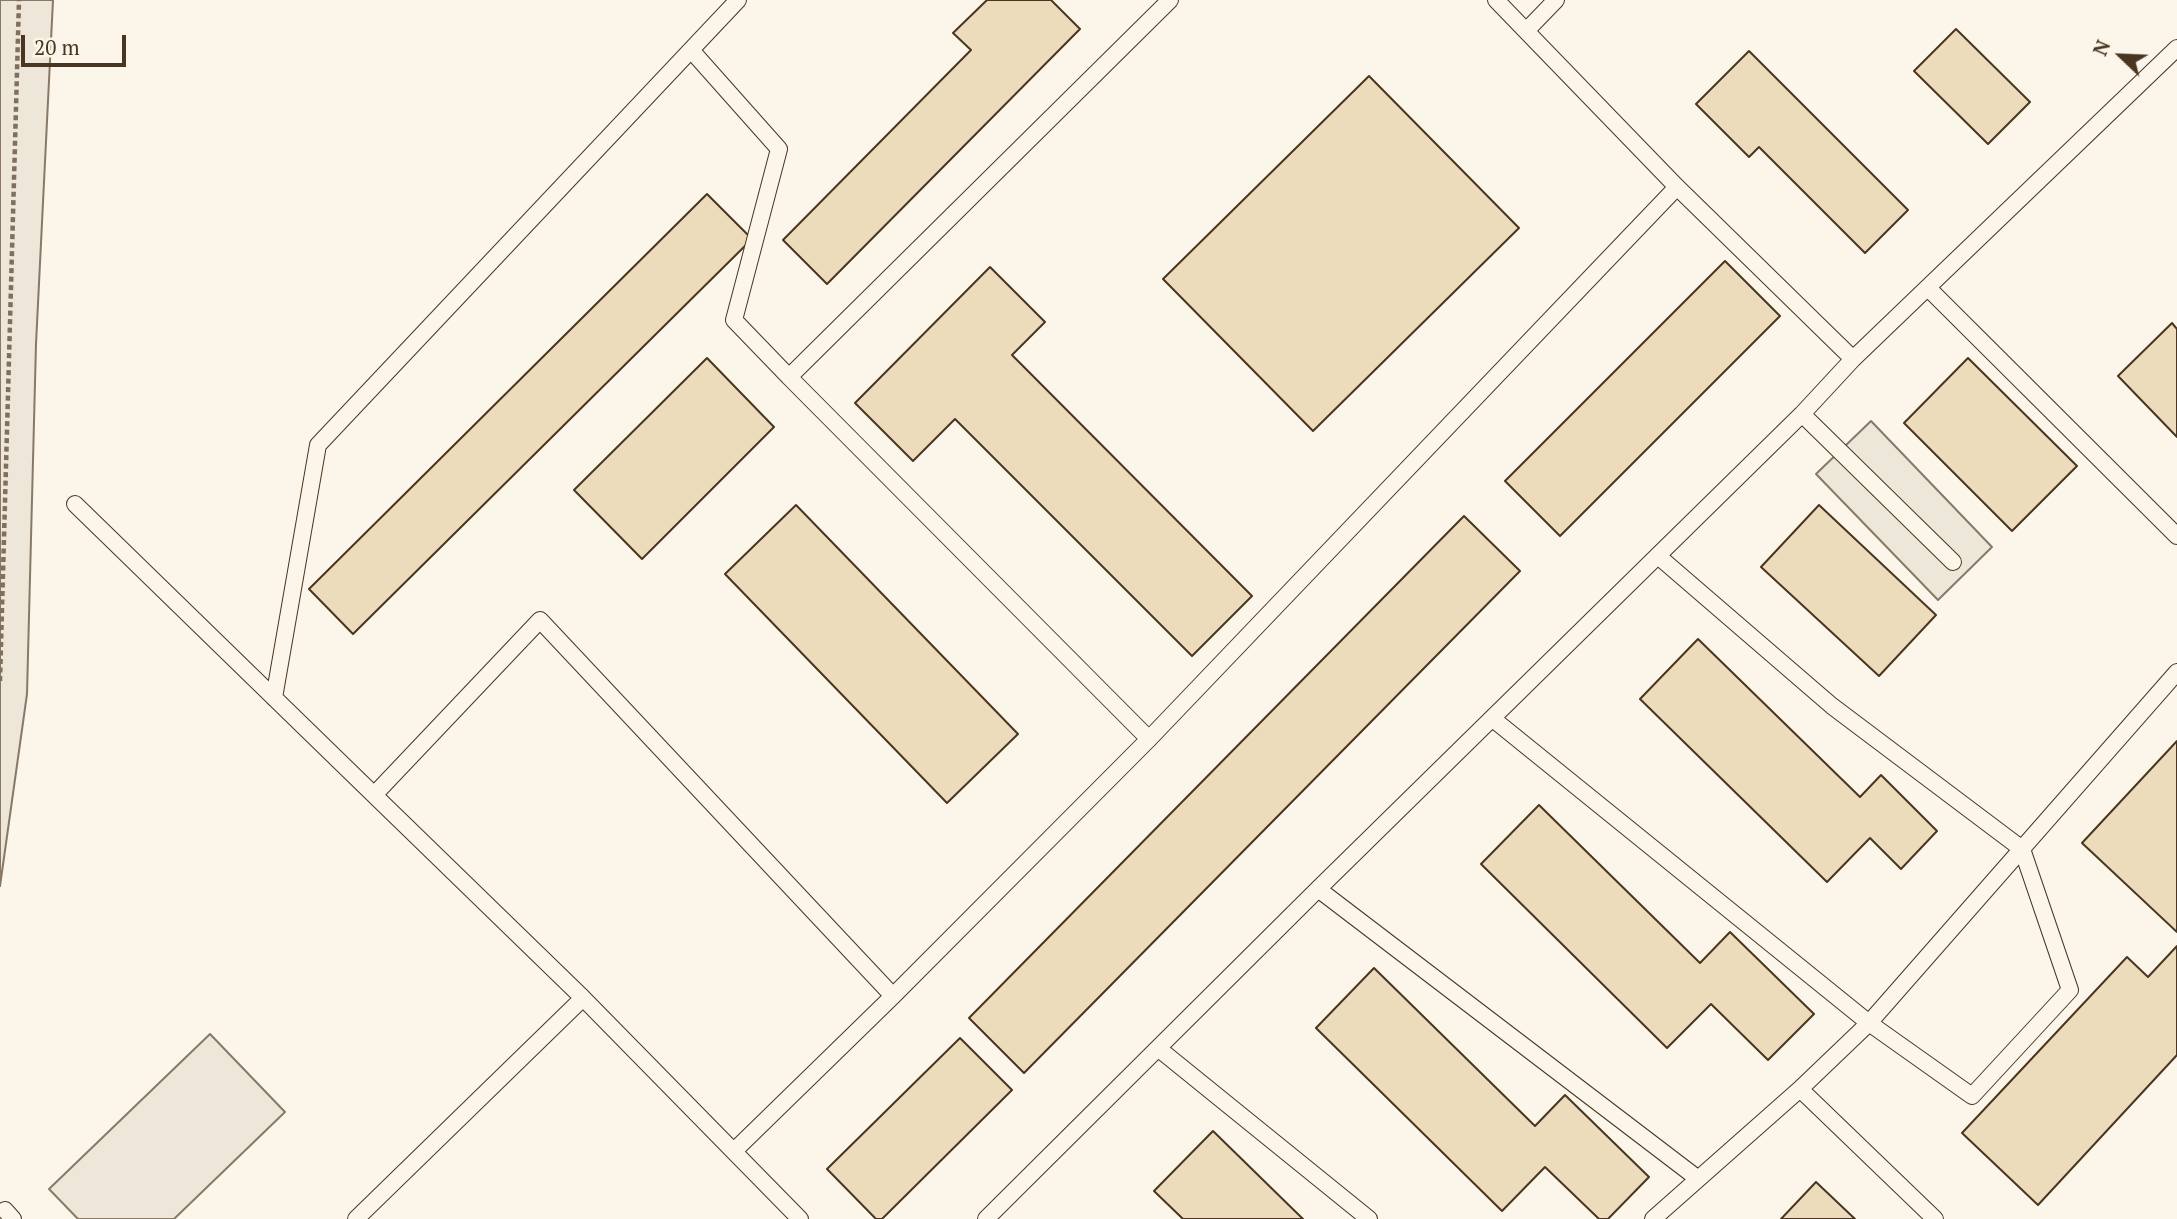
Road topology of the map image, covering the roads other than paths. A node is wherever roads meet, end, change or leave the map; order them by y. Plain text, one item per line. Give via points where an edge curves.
1 (738, 0) edge
2 (1170, 0) edge
3 (1496, 0) edge
4 (1556, 0) edge
5 (1526, 31) junction
6 (2177, 48) edge
7 (691, 50) junction
8 (1677, 187) junction
9 (1928, 288) junction
10 (1853, 359) junction
11 (789, 377) junction
12 (1802, 414) junction
13 (75, 504) dead end
14 (2177, 536) edge
15 (1658, 556) junction
16 (1953, 562) dead end
17 (2177, 672) edge
18 (274, 698) junction
19 (1493, 719) junction
20 (1149, 739) junction
21 (374, 795) junction
22 (2022, 849) junction
23 (1318, 890) junction
24 (893, 996) junction
25 (583, 998) junction
26 (1869, 1023) junction
27 (1159, 1049) junction
28 (1800, 1089) junction
29 (734, 1150) junction
30 (1696, 1178) junction
31 (356, 1219) edge
32 (800, 1219) edge
33 (986, 1219) edge
34 (1369, 1219) edge
35 (1653, 1219) edge
36 (1935, 1219) edge

1 - 7 lane
2 - 11 lane
3 - 5 lane
4 - 5 lane
5 - 8 lane
6 - 9 lane
7 - 11 lane via 779,149 734,320
7 - 18 lane via 318,445
8 - 10 lane
8 - 20 lane
9 - 10 lane
9 - 14 lane
10 - 12 lane
11 - 20 lane
12 - 15 lane
12 - 16 lane
13 - 18 lane
15 - 19 lane
15 - 22 lane via 1832,706
17 - 22 lane
18 - 21 lane
19 - 23 lane
19 - 26 lane
20 - 24 lane
21 - 24 lane via 540,620
21 - 25 lane
22 - 26 lane
22 - 26 lane via 2070,990 1972,1096
23 - 27 lane
23 - 30 lane
24 - 29 lane
25 - 29 lane
25 - 31 lane
26 - 28 lane
27 - 33 lane
27 - 34 lane
28 - 30 lane
28 - 36 lane
29 - 32 lane
30 - 35 lane

